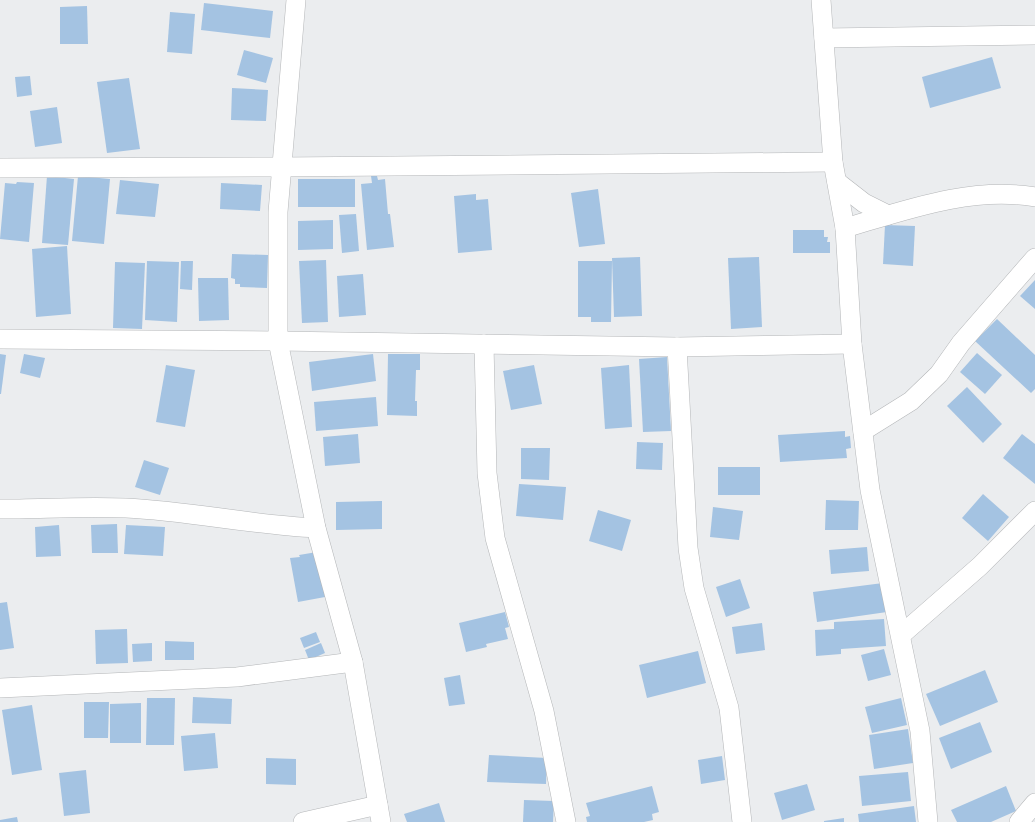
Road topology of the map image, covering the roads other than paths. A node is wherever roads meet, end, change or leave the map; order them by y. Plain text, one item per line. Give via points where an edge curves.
1 (296, 0) edge
2 (821, 0) edge
3 (1035, 35) edge
4 (824, 38) junction
5 (833, 162) junction
6 (0, 168) edge
7 (280, 168) junction
8 (837, 182) junction
9 (1035, 197) edge
10 (888, 215) junction
11 (845, 228) junction
12 (1035, 258) edge
13 (0, 339) edge
14 (278, 341) junction
15 (484, 344) junction
16 (852, 344) junction
17 (676, 347) junction
18 (863, 431) junction
19 (0, 509) edge
20 (1035, 511) edge
21 (316, 528) junction
22 (901, 635) junction
23 (352, 662) junction
24 (0, 688) edge
25 (1035, 803) edge
26 (380, 813) edge
27 (303, 822) edge
28 (566, 822) edge
29 (742, 822) edge
30 (928, 822) edge
31 (1018, 822) edge

1 - 7 street
2 - 4 street
3 - 4 street
4 - 5 street
5 - 7 street
5 - 8 street
6 - 7 street
7 - 14 street
8 - 10 street via 864,203
8 - 11 street
9 - 10 street via 994,194 937,201
10 - 11 street
11 - 16 street
12 - 18 street via 961,343 939,374 911,401
13 - 14 street
14 - 15 street
14 - 21 street
15 - 17 street
15 - 28 street via 487,473 495,538 544,711
16 - 17 street
16 - 18 street
17 - 29 street via 688,548 694,588 729,708
18 - 22 street via 870,490
19 - 21 street via 126,508
20 - 22 street via 980,566
21 - 23 street
22 - 30 street via 920,731
23 - 24 street via 238,677
23 - 26 street
25 - 31 street
26 - 27 street

